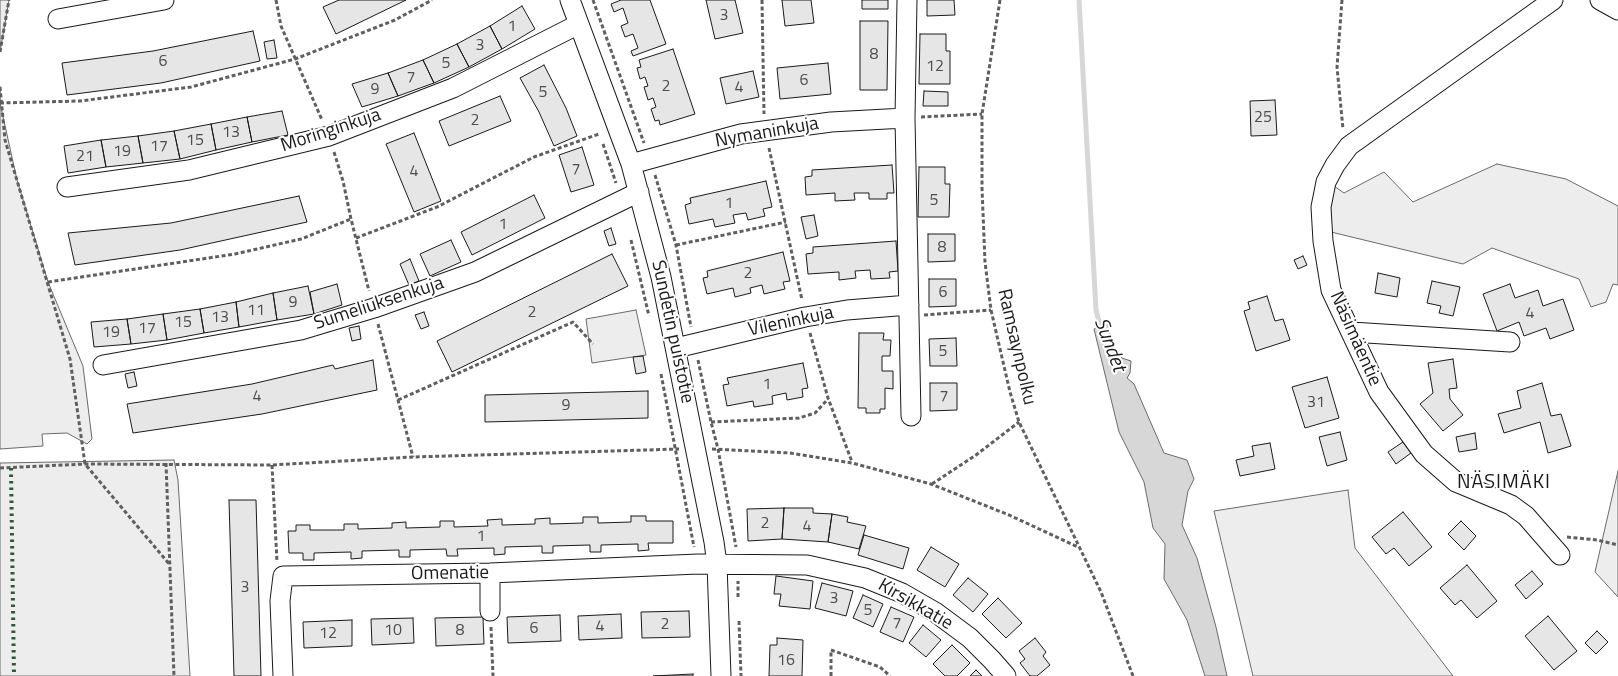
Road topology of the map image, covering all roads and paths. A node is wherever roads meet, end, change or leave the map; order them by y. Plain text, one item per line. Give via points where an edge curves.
1 (9, 0) edge
2 (164, 0) edge
3 (276, 0) edge
4 (432, 0) edge
5 (570, 0) edge
6 (762, 0) edge
7 (907, 0) edge
8 (1000, 0) edge
9 (1342, 0) edge
10 (1553, 0) edge
11 (1600, 0) edge
12 (1618, 10) edge
13 (58, 19) dead end
14 (579, 24) junction
15 (0, 52) edge
16 (295, 59) junction
17 (0, 87) edge
18 (0, 103) edge
19 (982, 114) junction
20 (905, 118) junction
21 (765, 131) junction
22 (599, 134) dead end
23 (329, 136) junction
24 (1349, 146) junction
25 (631, 164) junction
26 (67, 187) dead end
27 (639, 192) junction
28 (351, 219) junction
29 (786, 222) junction
30 (356, 238) junction
31 (676, 245) dead end
32 (48, 282) junction
33 (374, 308) junction
34 (909, 310) junction
35 (991, 310) junction
36 (805, 317) junction
37 (1351, 332) junction
38 (1510, 342) dead end
39 (593, 344) dead end
40 (676, 348) junction
41 (103, 365) dead end
42 (828, 398) junction
43 (398, 400) junction
44 (911, 416) dead end
45 (711, 422) dead end
46 (1019, 422) junction
47 (674, 448) dead end
48 (718, 449) dead end
49 (413, 457) junction
50 (852, 463) junction
51 (85, 464) junction
52 (166, 464) junction
53 (272, 465) junction
54 (0, 468) edge
55 (931, 484) junction
56 (1547, 538) junction
57 (1618, 545) edge
58 (1080, 548) junction
59 (1560, 554) dead end
60 (717, 564) junction
61 (170, 565) junction
62 (490, 573) junction
63 (283, 576) junction
64 (490, 611) joint
65 (174, 676) edge
66 (283, 676) edge
67 (494, 676) edge
68 (721, 676) edge
69 (831, 676) edge
70 (890, 676) edge
71 (1006, 676) edge
72 (1133, 676) edge

1 - 15 path
2 - 13 street
3 - 16 path via 281,26
4 - 16 path via 395,20
5 - 14 street, Sundetin puistotie
6 - 21 path
7 - 20 street
8 - 19 path, Ramsaynpolku
9 - 24 path via 1337,67 1343,130
10 - 24 street, Näsimäentie
11 - 12 street
14 - 23 street, Moringinkuja via 453,88
14 - 25 street, Sundetin puistotie
16 - 18 path via 191,87 80,101
16 - 23 path
17 - 18 path
18 - 32 path via 5,140
19 - 20 path
19 - 35 path, Ramsaynpolku via 984,262
20 - 21 street, Nymaninkuja via 831,122
20 - 34 street
21 - 25 street, Nymaninkuja via 741,134
21 - 29 path
22 - 30 path via 534,156 437,207
23 - 26 street, Moringinkuja via 189,170
23 - 28 path
24 - 37 street, Näsimäentie via 1326,182 1321,207 1331,290
25 - 27 street, Sundetin puistotie
27 - 33 street, Sumeliuksenkuja via 475,272
27 - 40 street, Sundetin puistotie
28 - 30 path
28 - 32 path via 301,239 235,254
29 - 31 path
29 - 36 path
30 - 33 path
32 - 51 path via 70,359
33 - 41 street, Sumeliuksenkuja via 301,330
33 - 43 path
34 - 35 path
34 - 36 street, Vileninkuja via 847,310
34 - 44 street
35 - 46 path, Ramsaynpolku
36 - 40 street, Vileninkuja
36 - 42 path
37 - 38 street
37 - 56 street, Näsimäentie via 1379,392 1424,454 1456,482 1511,505
39 - 43 path via 573,322
40 - 60 street, Sundetin puistotie
42 - 45 path via 816,413 799,418
42 - 50 path
43 - 49 path
46 - 55 path
46 - 58 path, Ramsaynpolku
47 - 49 path
48 - 50 path via 790,453
49 - 53 path
50 - 55 path
51 - 52 path
51 - 54 path
51 - 61 path
52 - 53 path
52 - 61 path
53 - 63 path via 276,560
55 - 58 path
56 - 57 path via 1569,536
56 - 59 street, Näsimäentie
58 - 72 path, Ramsaynpolku via 1101,592
60 - 62 street, Omenatie
60 - 68 street, Sundetin puistotie
60 - 71 street, Kirsikkatie via 807,565 865,578 902,593 935,612 970,638
61 - 65 path
62 - 63 street, Omenatie
62 - 64 street
63 - 66 street via 280,601
64 - 67 path
69 - 70 path via 830,650 880,667

